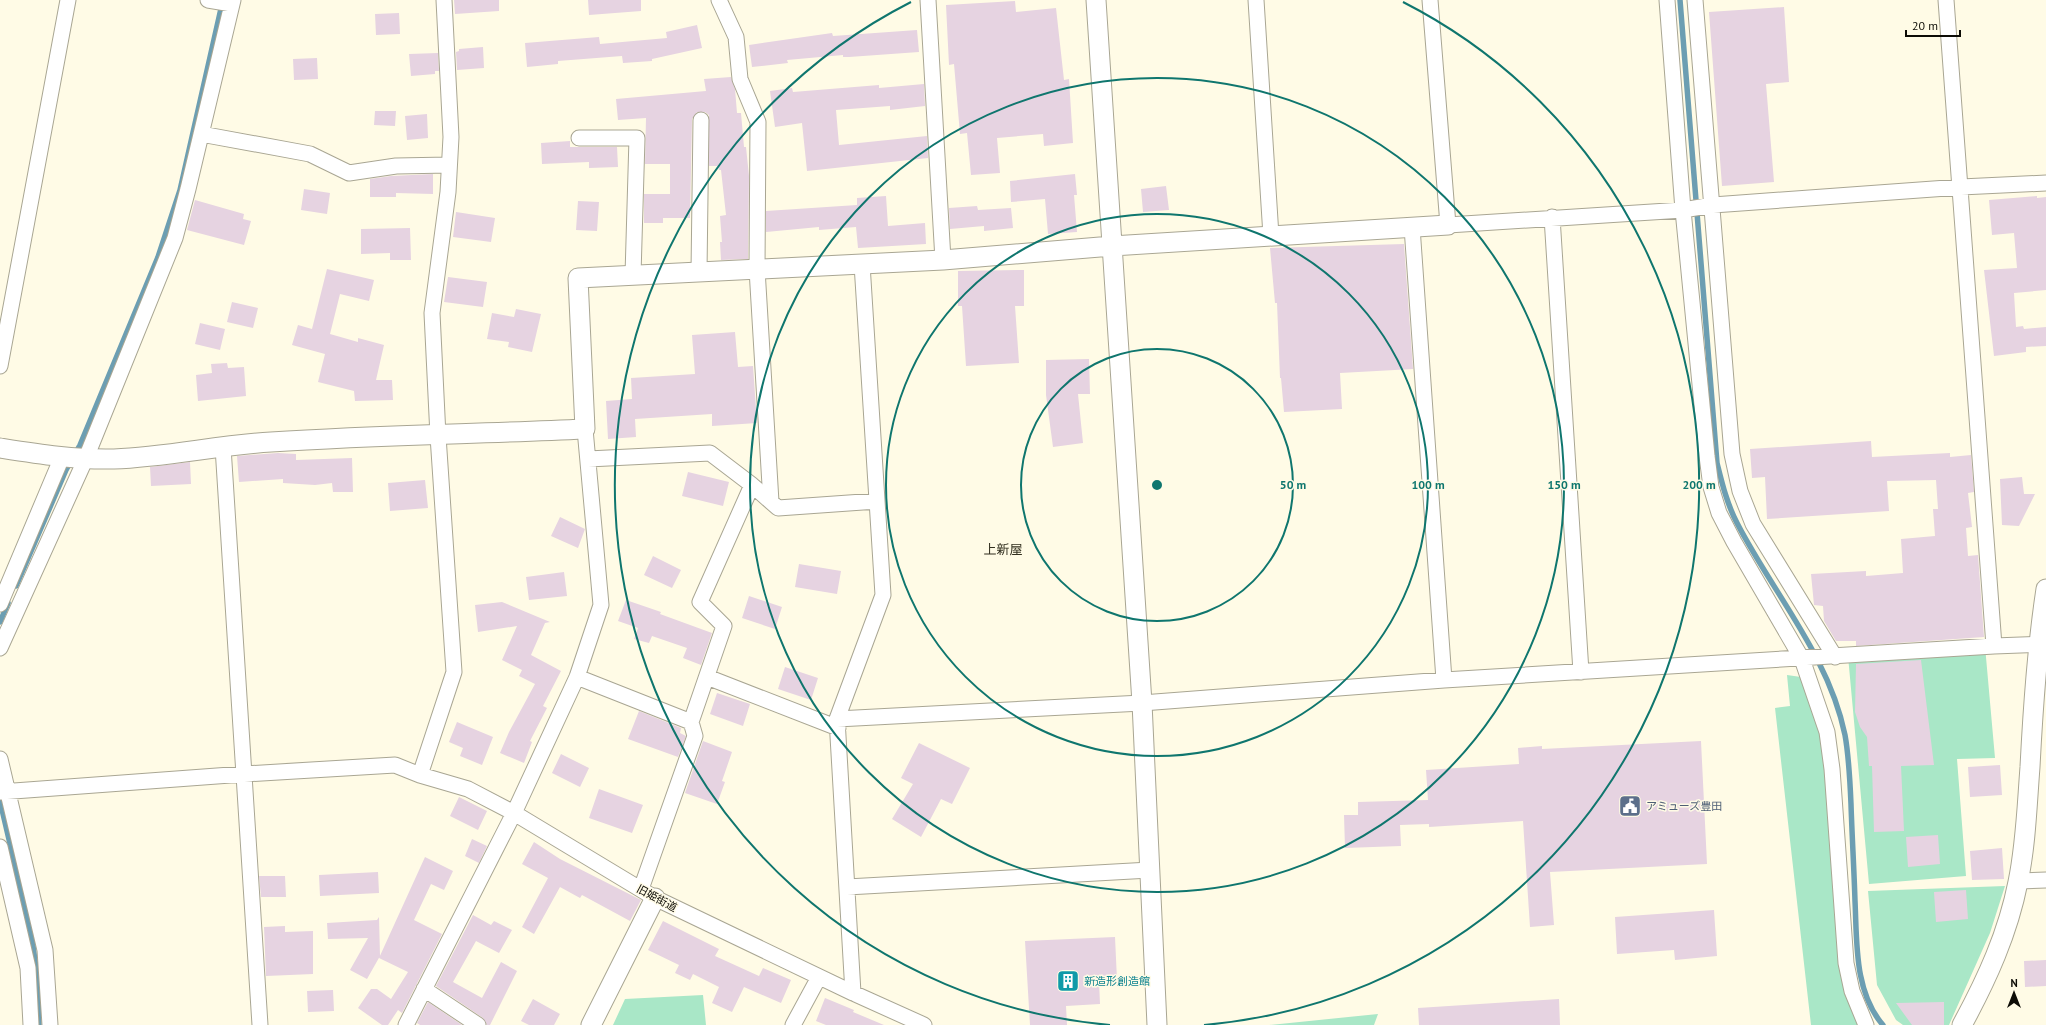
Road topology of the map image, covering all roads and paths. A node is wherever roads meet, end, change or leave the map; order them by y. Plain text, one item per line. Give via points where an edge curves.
1 (68, 0) edge
2 (208, 0) edge
3 (444, 0) edge
4 (719, 0) edge
5 (928, 0) edge
6 (1096, 0) edge
7 (1256, 0) edge
8 (1430, 0) edge
9 (1667, 0) edge
10 (1695, 0) edge
11 (1946, 0) edge
12 (233, 2) edge
13 (701, 120) dead end
14 (201, 134) junction
15 (579, 138) dead end
16 (449, 165) junction
17 (2046, 183) edge
18 (1961, 187) junction
19 (1713, 205) junction
20 (1683, 210) junction
21 (1552, 217) junction
22 (1448, 225) junction
23 (1412, 227) junction
24 (1271, 236) junction
25 (1112, 246) junction
26 (943, 260) junction
27 (862, 264) junction
28 (757, 269) junction
29 (700, 272) junction
30 (633, 276) junction
31 (0, 366) edge
32 (585, 429) junction
33 (438, 436) junction
34 (223, 447) junction
35 (0, 448) edge
36 (62, 457) junction
37 (86, 458) junction
38 (588, 460) junction
39 (752, 485) junction
40 (877, 501) junction
41 (771, 502) junction
42 (2046, 589) edge
43 (0, 604) edge
44 (2042, 645) edge
45 (1994, 646) junction
46 (0, 648) edge
47 (1835, 657) junction
48 (1802, 659) junction
49 (1581, 672) junction
50 (577, 676) junction
51 (707, 677) junction
52 (1444, 680) junction
53 (1142, 703) junction
54 (691, 722) junction
55 (837, 723) junction
56 (0, 759) edge
57 (244, 774) junction
58 (420, 775) junction
59 (4, 792) edge
60 (514, 813) junction
61 (0, 847) edge
62 (1150, 870) junction
63 (2046, 880) edge
64 (2018, 881) junction
65 (847, 887) junction
66 (648, 894) junction
67 (819, 977) junction
68 (424, 989) junction
69 (853, 993) junction
70 (31, 1025) edge
71 (50, 1025) edge
72 (260, 1025) edge
73 (406, 1025) edge
74 (478, 1025) edge
75 (591, 1025) edge
76 (793, 1025) edge
77 (924, 1025) edge
78 (1157, 1025) edge
79 (1866, 1025) edge
80 (1962, 1025) edge

1 - 31 street
2 - 12 street
3 - 16 street via 451,137
4 - 28 street via 736,37 740,79 758,122
5 - 26 street
6 - 25 street
7 - 24 street
8 - 22 street
9 - 20 street
10 - 19 street
11 - 18 street
12 - 14 street
13 - 29 street
14 - 16 street via 310,154 348,173 396,166
14 - 37 street via 175,238
15 - 30 street via 637,138
16 - 33 street via 432,313
17 - 18 street
18 - 19 street
18 - 45 street
19 - 20 street
19 - 47 street via 1732,454 1740,491 1753,524
20 - 21 street
20 - 48 street via 1711,487 1719,513 1734,542
21 - 22 street
21 - 49 street
22 - 23 street
23 - 24 street
23 - 52 street
24 - 25 street
25 - 26 street
25 - 53 street
26 - 27 street
27 - 28 street
27 - 40 street
28 - 29 street
28 - 41 street
29 - 30 street
30 - 32 street via 578,278
32 - 33 street
32 - 38 street
33 - 34 street via 365,436
33 - 58 street via 454,672
34 - 37 street via 115,459
34 - 57 street
35 - 36 street
36 - 37 street
36 - 43 street
37 - 46 street
38 - 39 street via 710,453
38 - 50 street via 602,605
39 - 41 street
39 - 51 street via 700,602 724,626
40 - 41 street via 778,508
40 - 55 street via 883,595
42 - 44 street
44 - 45 street
44 - 64 street via 2025,833
45 - 47 street
47 - 48 street
48 - 49 street
48 - 79 street via 1827,732 1846,963 1852,991
49 - 52 street
50 - 54 street
50 - 60 street
51 - 54 street
51 - 55 street
52 - 53 street
53 - 55 street
53 - 62 street
54 - 66 street via 694,736
55 - 65 street
56 - 59 street
57 - 58 street, 旧姫街道 via 395,765
57 - 59 street
57 - 72 street
58 - 60 street, 旧姫街道 via 468,789
59 - 71 street via 46,950
60 - 66 street, 旧姫街道
60 - 68 street
61 - 70 street via 28,968
62 - 65 street
62 - 78 street
63 - 64 street
64 - 80 street via 1998,950
65 - 69 street
66 - 67 street, 旧姫街道
66 - 75 street
67 - 69 street, 旧姫街道
67 - 76 street
68 - 73 street
68 - 74 street
69 - 77 street, 旧姫街道

